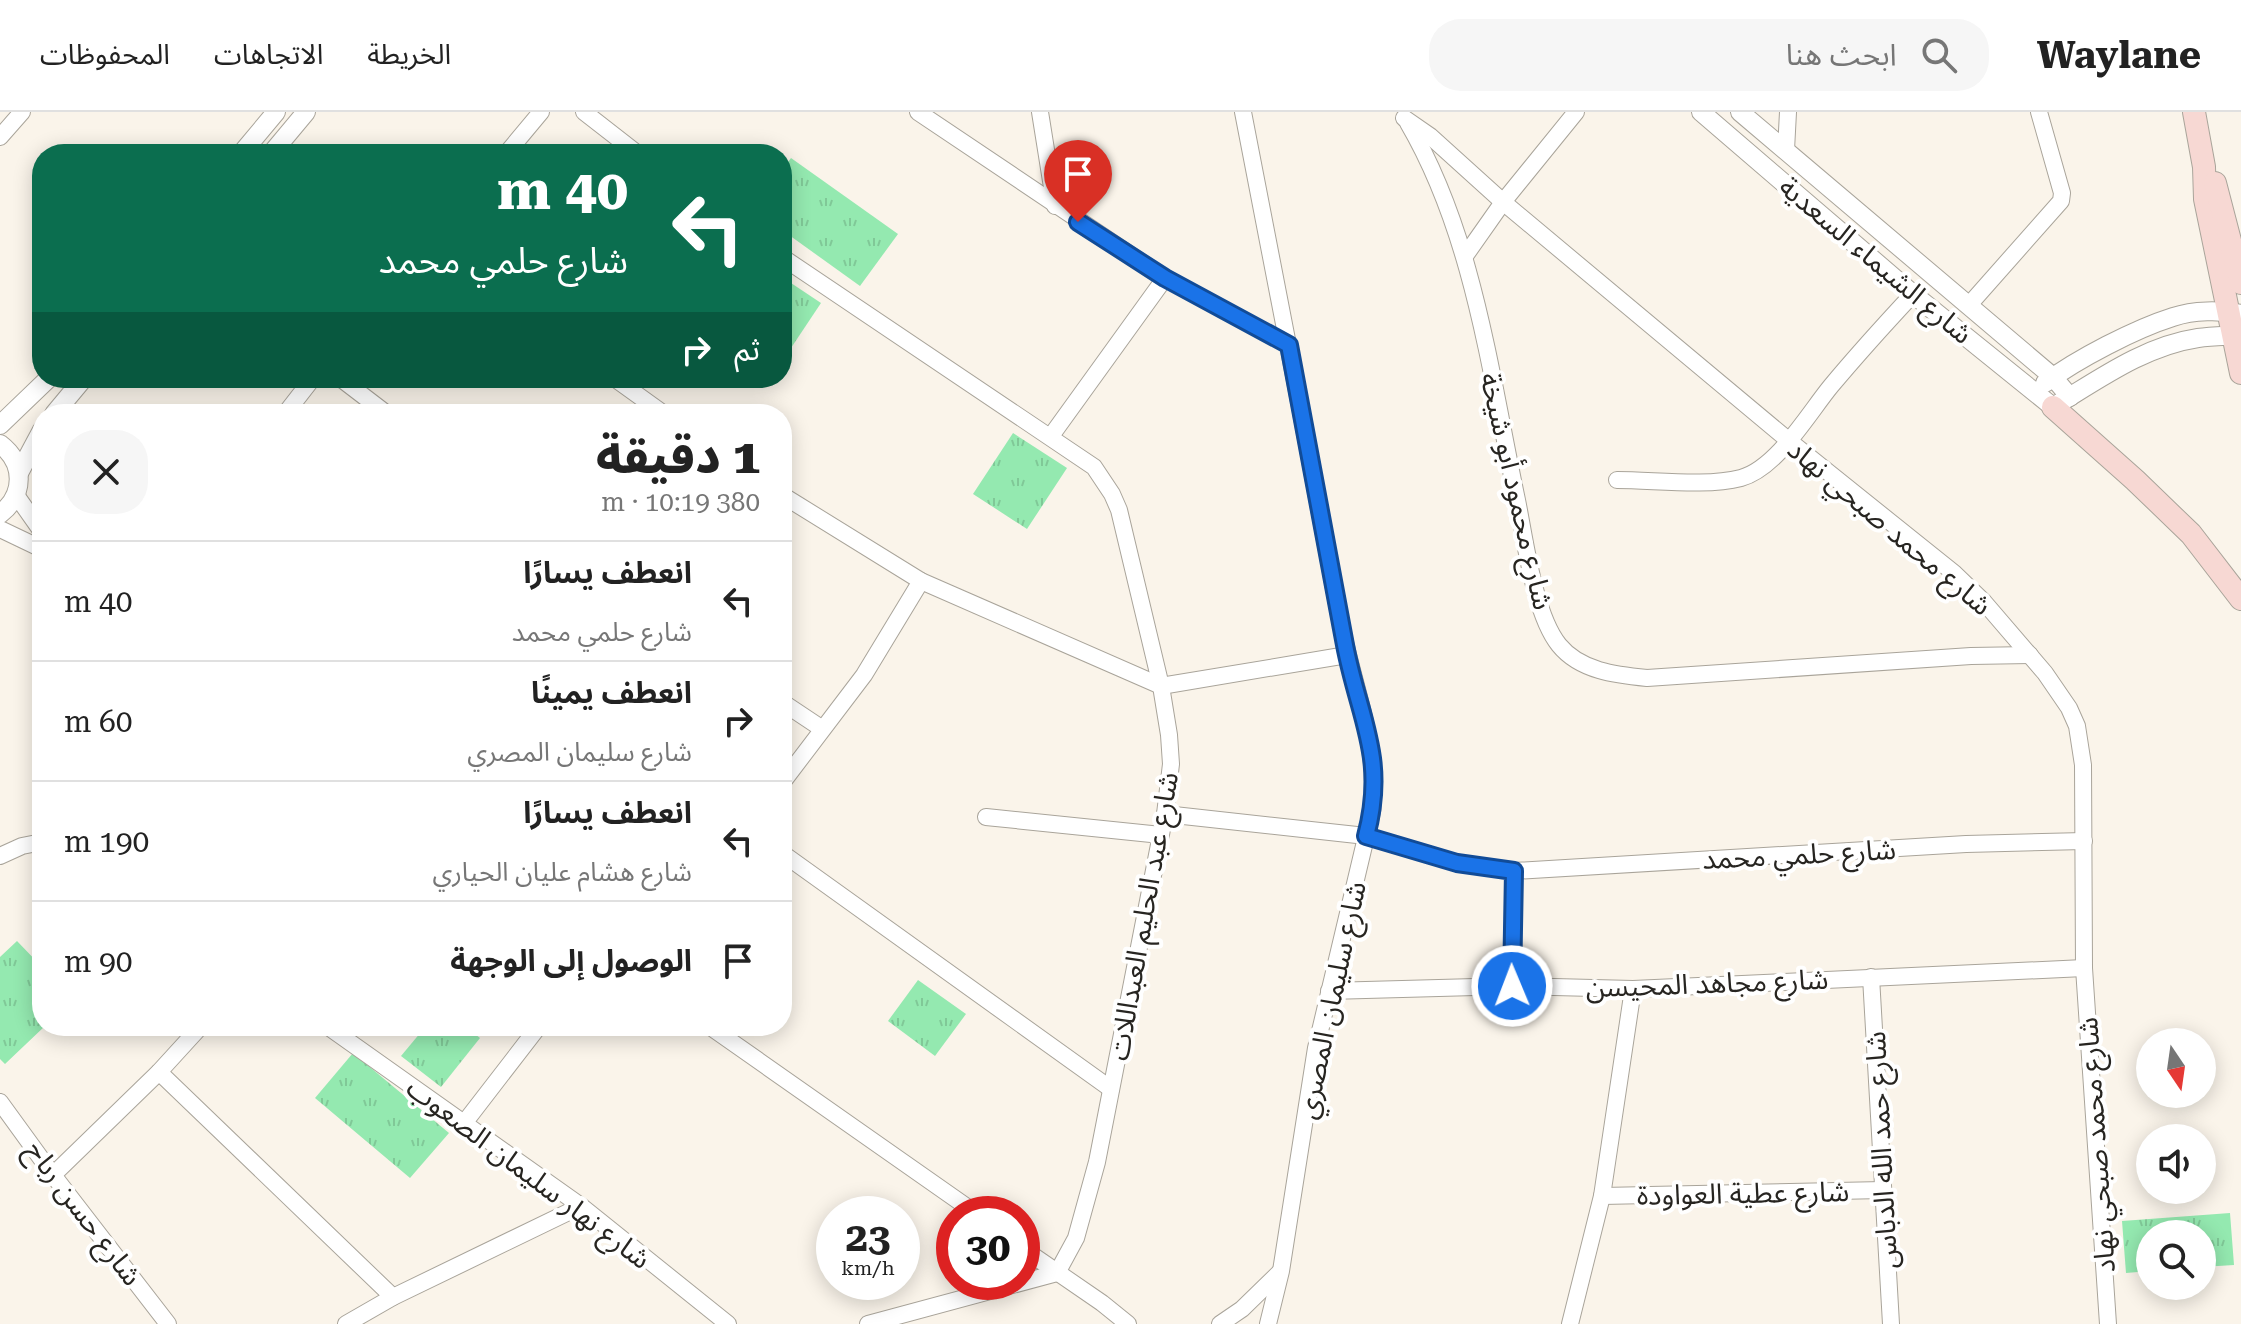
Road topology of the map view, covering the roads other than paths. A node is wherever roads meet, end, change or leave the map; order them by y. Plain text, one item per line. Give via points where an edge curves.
1 (22, 112) edge
2 (276, 112) edge
3 (306, 112) edge
4 (541, 112) edge
5 (584, 112) edge
6 (918, 112) edge
7 (1040, 112) edge
8 (1243, 112) edge
9 (1576, 112) edge
10 (1701, 112) edge
11 (1740, 112) edge
12 (1788, 112) edge
13 (2039, 112) edge
14 (2194, 112) edge
15 (1401, 115) edge
16 (0, 137) edge
17 (249, 144) edge
18 (279, 144) edge
19 (514, 144) edge
20 (625, 144) edge
21 (1786, 150) junction
22 (2204, 167) junction
23 (1503, 202) junction
24 (1055, 206) junction
25 (1465, 256) junction
26 (792, 264) edge
27 (1165, 278) junction
28 (2241, 283) edge
29 (1913, 294) junction
30 (1969, 305) junction
31 (2234, 313) edge
32 (2131, 335) junction
33 (2238, 336) edge
34 (1289, 345) junction
35 (2141, 356) junction
36 (2241, 373) edge
37 (2053, 377) junction
38 (39, 388) edge
39 (76, 388) edge
40 (305, 388) edge
41 (353, 388) edge
42 (628, 388) edge
43 (2034, 390) junction
44 (2061, 402) junction
45 (62, 404) edge
46 (293, 404) edge
47 (374, 404) edge
48 (650, 404) edge
49 (0, 425) edge
50 (1051, 436) junction
51 (1788, 440) junction
52 (0, 444) edge
53 (32, 449) edge
54 (19, 473) junction
55 (1617, 480) dead end
56 (16, 495) junction
57 (792, 501) edge
58 (0, 514) edge
59 (32, 518) edge
60 (0, 529) edge
61 (32, 544) edge
62 (921, 581) junction
63 (2241, 599) edge
64 (1347, 655) junction
65 (2030, 655) junction
66 (1161, 686) junction
67 (792, 709) edge
68 (821, 728) junction
69 (792, 769) edge
70 (1165, 814) junction
71 (986, 817) dead end
72 (1161, 835) junction
73 (1366, 836) junction
74 (2084, 841) junction
75 (32, 844) edge
76 (0, 856) edge
77 (792, 860) edge
78 (1514, 871) junction
79 (2084, 968) junction
80 (1871, 977) junction
81 (1512, 986) junction
82 (1633, 989) junction
83 (1329, 991) junction
84 (192, 1036) edge
85 (341, 1036) edge
86 (531, 1036) edge
87 (723, 1036) edge
88 (159, 1072) junction
89 (1111, 1089) junction
90 (0, 1102) edge
91 (465, 1122) junction
92 (53, 1175) junction
93 (1883, 1190) junction
94 (951, 1196) edge
95 (1602, 1196) junction
96 (581, 1206) junction
97 (1040, 1261) edge
98 (1281, 1271) junction
99 (1057, 1273) junction
100 (393, 1297) junction
101 (168, 1324) edge
102 (346, 1324) edge
103 (728, 1324) edge
104 (868, 1324) edge
105 (1128, 1324) edge
106 (1220, 1324) edge
107 (1268, 1324) edge
108 (1570, 1324) edge
109 (1891, 1324) edge
110 (2108, 1324) edge

1 - 16 street
2 - 17 street
3 - 18 street
4 - 19 street
5 - 20 street
6 - 24 street
7 - 24 street
8 - 34 street, شارع سليمان المصري
9 - 23 street
10 - 29 street, شارع الشيماء السعدية
11 - 21 street, شارع الشيماء السعدية
12 - 21 street
13 - 30 street via 2061,201
14 - 22 main road
15 - 23 street, شارع محمد صبحي نهاد
15 - 25 street, شارع محمود أبو شيخة via 1434,172
21 - 30 street, شارع الشيماء السعدية
22 - 28 main road via 2219,194
22 - 31 main road via 2205,199
23 - 25 street
23 - 51 street, شارع محمد صبحي نهاد
24 - 27 street
25 - 65 street, شارع محمود أبو شيخة via 1532,572 1548,627 1571,656 1596,670 1647,678
26 - 50 street, شارع عبد الحليم العبداللات
27 - 34 street
27 - 50 street
29 - 43 street, شارع الشيماء السعدية
29 - 51 street
30 - 37 street, شارع الشيماء السعدية
31 - 32 street via 2172,317
31 - 33 main road
32 - 35 street
32 - 37 street
33 - 35 street via 2185,340
33 - 36 main road
34 - 64 street, شارع سليمان المصري
35 - 44 street
37 - 43 street
37 - 44 street, شارع الشيماء السعدية
38 - 49 street
39 - 45 street
40 - 46 street
41 - 47 street
42 - 48 street
43 - 44 street, شارع الشيماء السعدية
44 - 63 main road via 2191,534
50 - 66 street, شارع عبد الحليم العبداللات via 1094,467 1112,494
51 - 55 street via 1767,464 1741,478
51 - 65 street, شارع محمد صبحي نهاد via 1954,573
52 - 54 street
53 - 54 street
54 - 56 street
56 - 58 street
56 - 59 street
57 - 62 street
60 - 61 street
62 - 66 street
62 - 68 street via 864,675
64 - 66 street
64 - 73 street, شارع سليمان المصري via 1373,752 1375,781
65 - 74 street, شارع محمد صبحي نهاد via 2077,726
66 - 70 street, شارع عبد الحليم العبداللات via 1172,750
67 - 68 street
68 - 69 street
70 - 72 street, شارع عبد الحليم العبداللات
70 - 73 street, شارع حلمي محمد
71 - 72 street
72 - 89 street, شارع عبد الحليم العبداللات
73 - 78 street, شارع حلمي محمد via 1457,863
73 - 83 street, شارع سليمان المصري
74 - 78 street, شارع حلمي محمد
74 - 79 street, شارع محمد صبحي نهاد
75 - 76 street
77 - 89 street
78 - 81 street
79 - 80 street, شارع مجاهد المحيسن
79 - 110 street, شارع محمد صبحي نهاد
80 - 82 street, شارع مجاهد المحيسن
80 - 93 street, شارع حمد الله الدباس
81 - 82 street, شارع مجاهد المحيسن
81 - 83 street, شارع مجاهد المحيسن
82 - 95 street
83 - 98 street, شارع سليمان المصري
84 - 88 street
85 - 91 street, شارع نهار سليمان الصعوب
86 - 91 street
87 - 94 street
88 - 92 street
88 - 100 street
89 - 99 street, شارع عبد الحليم العبداللات via 1076,1238
90 - 92 street, شارع حسن رباح
91 - 96 street, شارع نهار سليمان الصعوب
92 - 101 street, شارع حسن رباح
93 - 95 street, شارع عطية العواودة
93 - 109 street, شارع حمد الله الدباس
95 - 108 street
96 - 100 street
96 - 103 street, شارع نهار سليمان الصعوب
97 - 99 street
98 - 106 street
98 - 107 street, شارع سليمان المصري
99 - 104 street
99 - 105 street
100 - 102 street

